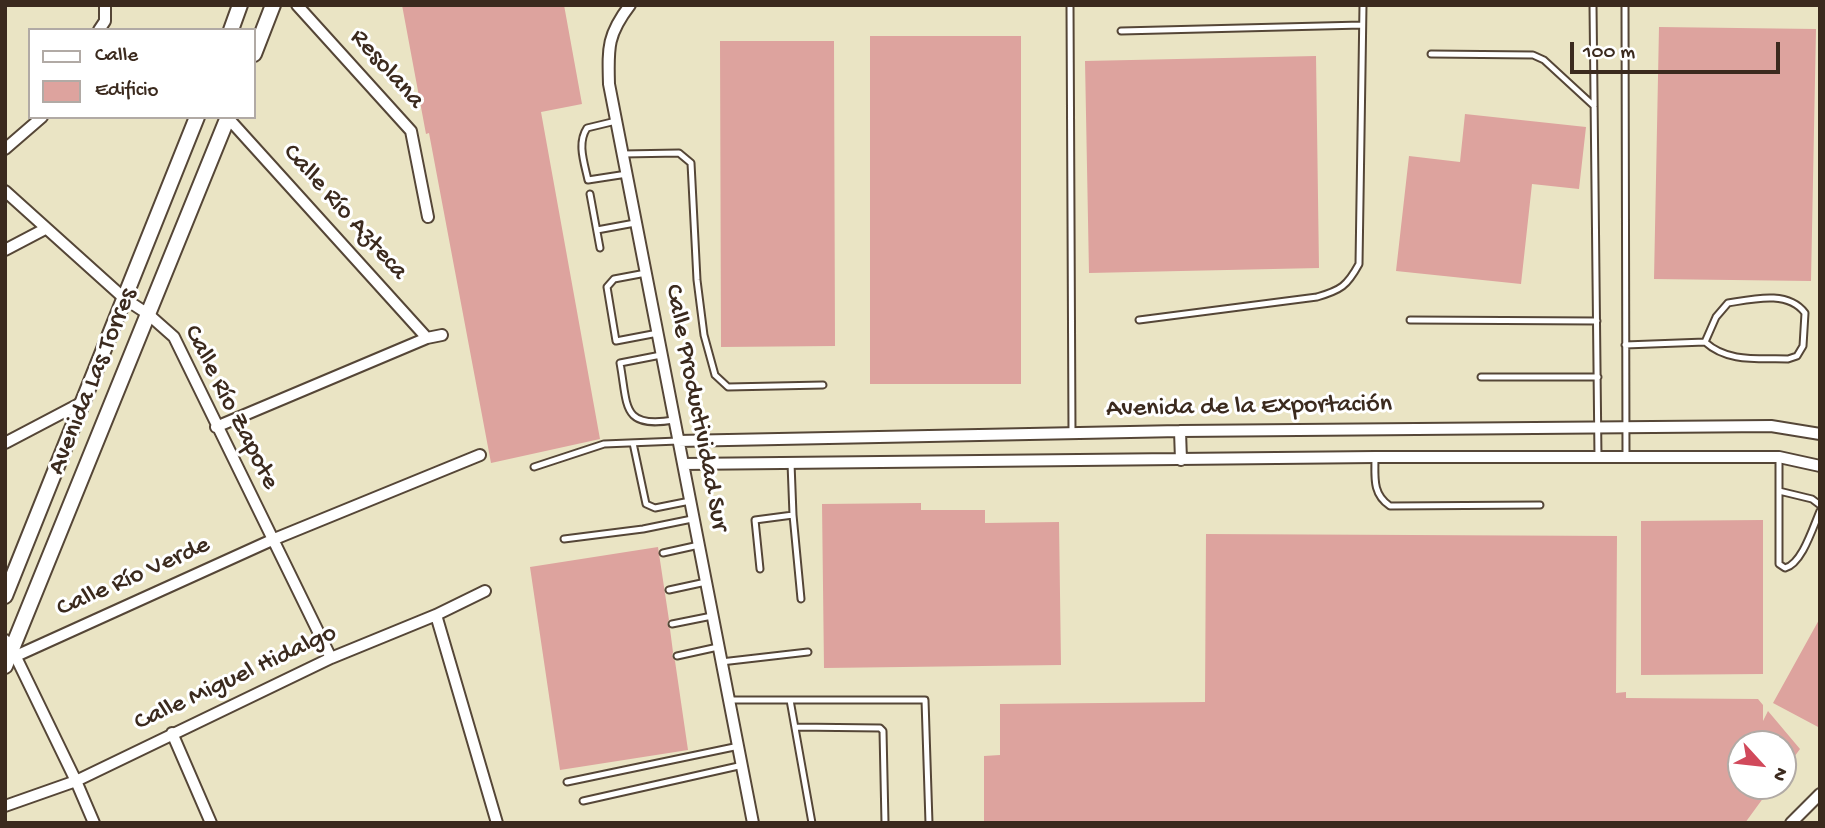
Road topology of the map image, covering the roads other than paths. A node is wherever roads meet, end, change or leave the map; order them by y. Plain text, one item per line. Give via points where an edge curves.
1 (105, 5) edge
2 (240, 5) edge
3 (273, 5) edge
4 (297, 5) edge
5 (629, 5) edge
6 (1070, 5) edge
7 (1363, 5) edge
8 (1593, 5) edge
9 (1625, 5) edge
10 (1362, 25) junction
11 (100, 28) edge
12 (231, 28) edge
13 (1121, 31) dead end
14 (256, 49) edge
15 (1432, 54) dead end
16 (1594, 106) junction
17 (39, 119) edge
18 (196, 119) edge
19 (228, 119) edge
20 (229, 119) edge
21 (616, 120) junction
22 (5, 149) edge
23 (623, 154) junction
24 (626, 174) junction
25 (5, 191) edge
26 (590, 194) dead end
27 (428, 217) dead end
28 (636, 223) junction
29 (45, 229) junction
30 (597, 230) junction
31 (600, 247) dead end
32 (5, 250) edge
33 (646, 272) junction
34 (125, 299) junction
35 (149, 314) junction
36 (1139, 320) dead end
37 (1410, 320) dead end
38 (1597, 321) junction
39 (658, 333) junction
40 (442, 335) dead end
41 (427, 338) junction
42 (1705, 342) junction
43 (1625, 345) junction
44 (661, 355) junction
45 (1481, 377) dead end
46 (1598, 377) junction
47 (823, 384) dead end
48 (83, 402) junction
49 (674, 421) junction
50 (216, 427) junction
51 (1599, 428) junction
52 (1626, 428) junction
53 (1180, 431) junction
54 (1072, 433) junction
55 (1820, 434) edge
56 (678, 440) junction
57 (5, 443) edge
58 (633, 443) junction
59 (480, 455) dead end
60 (1375, 457) junction
61 (1598, 457) junction
62 (1626, 457) junction
63 (1779, 457) junction
64 (1181, 460) junction
65 (791, 463) junction
66 (683, 464) junction
67 (1820, 466) edge
68 (534, 467) dead end
69 (1779, 491) junction
70 (690, 500) junction
71 (1540, 505) dead end
72 (1820, 505) edge
73 (1820, 511) edge
74 (793, 515) junction
75 (694, 519) junction
76 (564, 539) dead end
77 (272, 540) junction
78 (699, 545) junction
79 (663, 553) dead end
80 (760, 569) dead end
81 (706, 582) junction
82 (669, 590) dead end
83 (485, 591) dead end
84 (5, 596) edge
85 (801, 599) dead end
86 (436, 615) junction
87 (712, 616) junction
88 (672, 624) dead end
89 (718, 646) junction
90 (808, 652) dead end
91 (10, 653) edge
92 (677, 656) dead end
93 (331, 658) junction
94 (721, 662) junction
95 (729, 700) junction
96 (790, 700) junction
97 (795, 727) junction
98 (172, 733) junction
99 (739, 746) junction
100 (743, 765) junction
101 (76, 781) junction
102 (568, 782) dead end
103 (1820, 794) edge
104 (583, 801) dead end
105 (5, 806) edge
106 (94, 823) edge
107 (211, 823) edge
108 (497, 823) edge
109 (753, 823) edge
110 (812, 823) edge
111 (885, 823) edge
112 (929, 823) edge
113 (1791, 823) edge

1 - 11 street
2 - 12 street
3 - 14 street
4 - 27 street, Resolana via 411,131
5 - 21 street, Calle Productividad Sur via 608,45
6 - 54 lane
7 - 10 lane
8 - 16 lane
9 - 43 lane
10 - 13 lane
10 - 36 lane via 1359,264 1349,282 1335,292 1317,296
15 - 16 lane via 1533,55
16 - 38 lane
17 - 22 street
18 - 34 street, Avenida Las Torres
19 - 35 street, Avenida Las Torres
20 - 41 street, Calle Río Azteca
21 - 23 street, Calle Productividad Sur
21 - 24 lane via 587,128 581,147 588,180
23 - 24 street, Calle Productividad Sur
23 - 47 lane via 679,153 691,163 696,280 704,335 720,382 728,387
24 - 28 street, Calle Productividad Sur
25 - 29 street, Calle Río Zapote
26 - 30 lane
28 - 30 lane
28 - 33 street, Calle Productividad Sur
29 - 32 street
29 - 34 street, Calle Río Zapote
30 - 31 lane
33 - 39 street, Calle Productividad Sur
33 - 39 lane via 614,279 607,287 616,341
34 - 35 street, Calle Río Zapote
34 - 48 street, Avenida Las Torres
35 - 50 street, Calle Río Zapote via 174,337
35 - 91 street, Avenida Las Torres
37 - 38 lane
38 - 46 lane
39 - 44 street, Calle Productividad Sur
40 - 41 street
41 - 50 street
42 - 42 lane via 1728,303 1790,300 1805,313 1803,346 1797,356 1788,359 1733,358
42 - 43 lane
43 - 52 lane
44 - 49 street, Calle Productividad Sur
44 - 49 lane via 620,363 628,408 640,421
45 - 46 lane
46 - 51 lane
48 - 57 street
48 - 84 street, Avenida Las Torres
49 - 56 street, Calle Productividad Sur
50 - 77 street, Calle Río Zapote
51 - 52 street, Avenida de la Exportación
51 - 53 street, Avenida de la Exportación
51 - 61 lane
52 - 55 street, Avenida de la Exportación via 1771,426
52 - 62 lane
53 - 54 street, Avenida de la Exportación
53 - 64 street
54 - 56 street, Avenida de la Exportación
56 - 58 lane
56 - 66 street, Calle Productividad Sur
58 - 68 lane via 604,444
58 - 70 lane via 646,504 655,508
59 - 77 street, Calle Río Verde
60 - 61 street, Avenida de la Exportación
60 - 64 street, Avenida de la Exportación
60 - 71 lane via 1376,490 1390,506
61 - 62 street, Avenida de la Exportación
62 - 63 street, Avenida de la Exportación
63 - 67 street, Avenida de la Exportación
63 - 69 lane
64 - 65 street, Avenida de la Exportación
65 - 66 street, Avenida de la Exportación
65 - 74 lane
66 - 70 street, Calle Productividad Sur
69 - 72 lane
69 - 73 lane via 1779,564 1784,568 1798,559
70 - 75 street, Calle Productividad Sur
74 - 80 lane via 755,520
74 - 85 lane
75 - 76 lane
75 - 78 street, Calle Productividad Sur
77 - 91 street, Calle Río Verde
77 - 93 street, Calle Río Zapote
78 - 79 lane
78 - 81 street, Calle Productividad Sur
81 - 82 lane
81 - 87 street, Calle Productividad Sur
83 - 86 street, Calle Miguel Hidalgo
86 - 93 street, Calle Miguel Hidalgo
86 - 108 street
87 - 88 lane
87 - 89 street, Calle Productividad Sur
89 - 92 lane
89 - 94 street, Calle Productividad Sur
90 - 94 lane
91 - 101 street
93 - 98 street, Calle Miguel Hidalgo
94 - 95 street, Calle Productividad Sur
95 - 96 lane
95 - 99 street, Calle Productividad Sur
96 - 97 lane
96 - 112 lane via 925,700
97 - 110 lane
97 - 111 lane via 883,731
98 - 101 street, Calle Miguel Hidalgo
98 - 107 street
99 - 100 street, Calle Productividad Sur
99 - 102 lane
100 - 104 lane
100 - 109 street, Calle Productividad Sur
101 - 105 street, Calle Miguel Hidalgo
101 - 106 street
103 - 113 street

